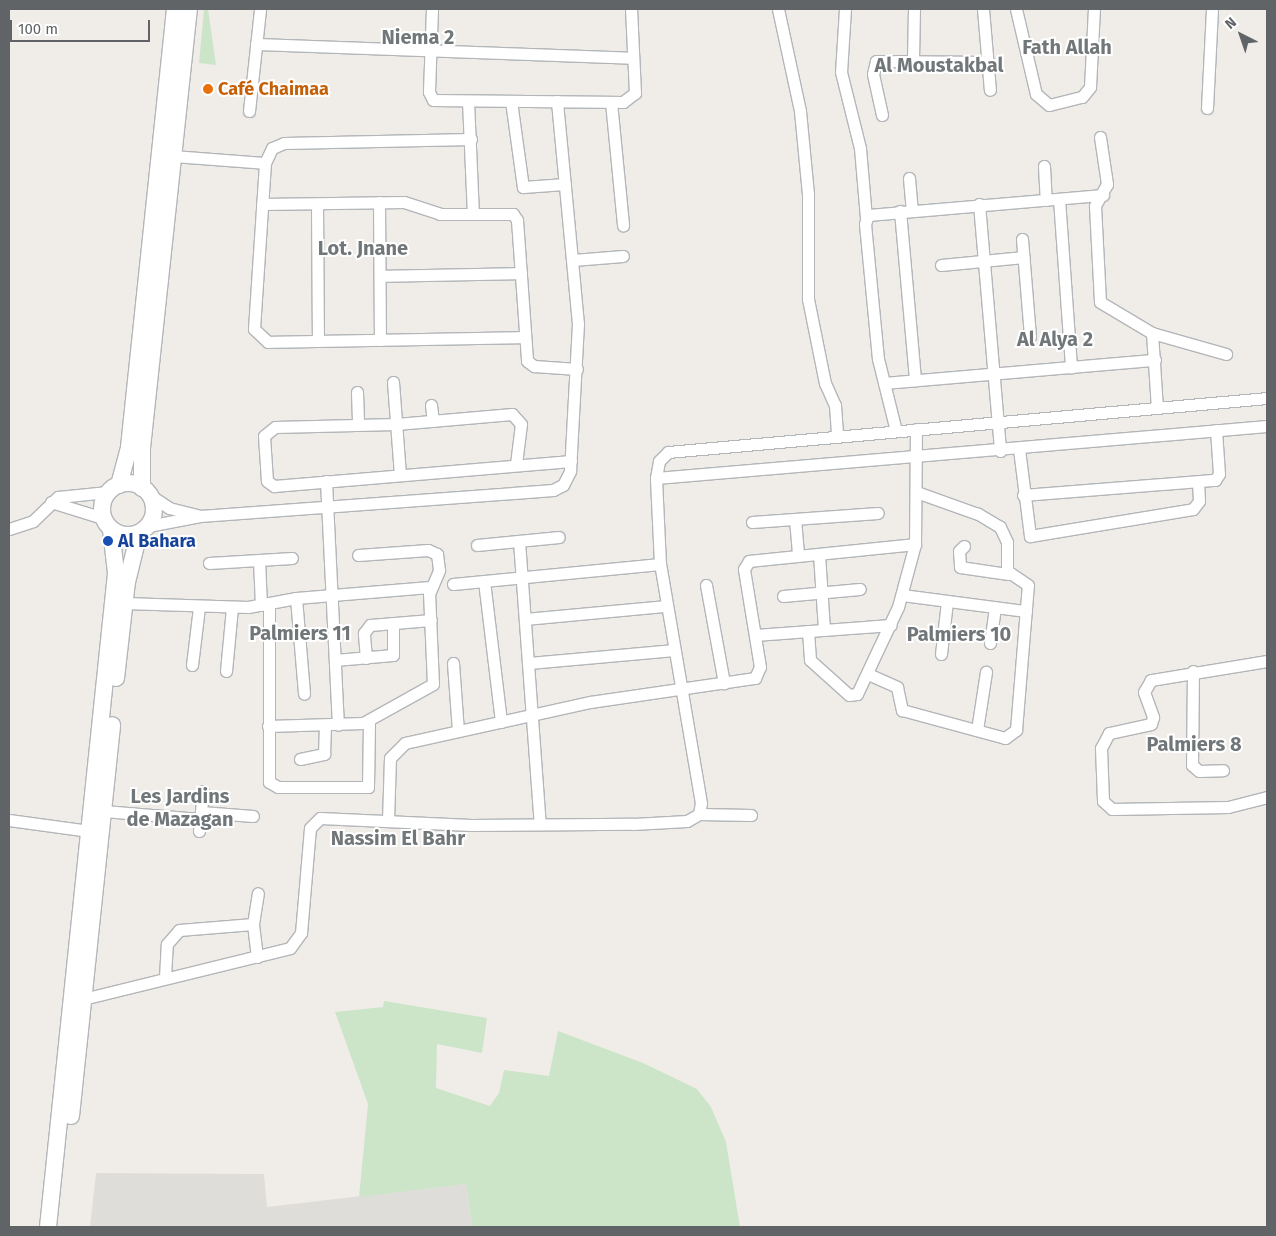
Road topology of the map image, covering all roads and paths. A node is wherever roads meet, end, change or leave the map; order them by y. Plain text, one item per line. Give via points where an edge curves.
1 (175, 9) edge
2 (189, 9) edge
3 (260, 9) edge
4 (432, 9) edge
5 (631, 9) edge
6 (778, 9) edge
7 (845, 9) edge
8 (914, 9) edge
9 (983, 9) edge
10 (1016, 9) edge
11 (1094, 9) edge
12 (1212, 9) edge
13 (256, 44) junction
14 (430, 51) junction
15 (633, 58) junction
16 (913, 60) junction
17 (987, 62) junction
18 (990, 90) dead end
19 (468, 101) junction
20 (511, 101) junction
21 (557, 101) junction
22 (611, 102) junction
23 (1207, 108) dead end
24 (249, 110) dead end
25 (882, 115) dead end
26 (1100, 138) dead end
27 (471, 139) junction
28 (172, 156) junction
29 (265, 162) junction
30 (1044, 166) dead end
31 (910, 178) dead end
32 (565, 184) junction
33 (1103, 196) junction
34 (1059, 199) junction
35 (1046, 200) junction
36 (379, 202) junction
37 (262, 204) junction
38 (317, 204) junction
39 (979, 204) junction
40 (906, 210) junction
41 (473, 214) junction
42 (866, 218) junction
43 (623, 225) dead end
44 (1022, 239) dead end
45 (623, 256) dead end
46 (1024, 256) junction
47 (573, 260) junction
48 (984, 261) junction
49 (941, 265) dead end
50 (521, 273) junction
51 (380, 276) junction
52 (1152, 333) junction
53 (525, 337) junction
54 (1030, 337) dead end
55 (380, 340) junction
56 (318, 341) junction
57 (1226, 354) dead end
58 (1155, 360) junction
59 (1071, 368) junction
60 (577, 369) junction
61 (993, 374) junction
62 (915, 380) junction
63 (393, 382) dead end
64 (884, 383) junction
65 (357, 392) dead end
66 (1267, 398) edge
67 (432, 406) dead end
68 (1157, 408) junction
69 (433, 421) junction
70 (997, 422) junction
71 (396, 424) junction
72 (358, 425) junction
73 (1267, 426) edge
74 (916, 428) junction
75 (1216, 430) junction
76 (896, 431) junction
77 (837, 436) junction
78 (1018, 449) junction
79 (1000, 450) junction
80 (919, 457) junction
81 (571, 461) junction
82 (516, 464) junction
83 (400, 474) junction
84 (656, 478) junction
85 (326, 481) junction
86 (1198, 482) junction
87 (113, 488) junction
88 (146, 492) junction
89 (919, 493) junction
90 (1023, 495) junction
91 (51, 502) junction
92 (328, 508) junction
93 (878, 513) dead end
94 (200, 516) junction
95 (796, 519) junction
96 (752, 522) dead end
97 (107, 524) junction
98 (9, 529) edge
99 (143, 530) junction
100 (559, 537) dead end
101 (519, 541) junction
102 (916, 544) junction
103 (478, 545) dead end
104 (964, 546) dead end
105 (819, 554) junction
106 (358, 555) dead end
107 (798, 556) junction
108 (292, 558) dead end
109 (259, 560) junction
110 (209, 563) dead end
111 (660, 564) junction
112 (1008, 574) junction
113 (522, 577) junction
114 (484, 581) junction
115 (453, 584) dead end
116 (706, 585) dead end
117 (430, 587) junction
118 (860, 589) dead end
119 (822, 593) junction
120 (332, 595) junction
121 (902, 595) junction
122 (784, 596) dead end
123 (296, 598) junction
124 (947, 601) junction
125 (124, 603) junction
126 (265, 604) junction
127 (666, 606) junction
128 (199, 607) junction
129 (232, 607) junction
130 (996, 607) junction
131 (1026, 611) junction
132 (525, 619) junction
133 (431, 620) junction
134 (393, 623) junction
135 (890, 625) junction
136 (824, 630) junction
137 (808, 631) junction
138 (755, 634) junction
139 (990, 643) dead end
140 (674, 650) junction
141 (941, 654) dead end
142 (366, 658) junction
143 (335, 660) junction
144 (1267, 661) edge
145 (453, 663) dead end
146 (529, 664) junction
147 (192, 665) dead end
148 (226, 671) dead end
149 (1193, 671) junction
150 (986, 672) dead end
151 (868, 674) junction
152 (724, 683) junction
153 (680, 688) junction
154 (304, 694) dead end
155 (533, 714) junction
156 (369, 721) junction
157 (501, 722) junction
158 (325, 725) junction
159 (338, 725) junction
160 (268, 726) junction
161 (977, 730) junction
162 (458, 731) junction
163 (300, 759) dead end
164 (1224, 770) dead end
165 (203, 791) dead end
166 (1267, 797) edge
167 (104, 811) junction
168 (699, 814) junction
169 (751, 815) dead end
170 (253, 816) dead end
171 (9, 820) edge
172 (200, 821) junction
173 (388, 821) junction
174 (540, 824) junction
175 (89, 831) junction
176 (258, 893) dead end
177 (253, 924) junction
178 (257, 957) junction
179 (165, 978) junction
180 (83, 999) junction
181 (48, 1227) edge
182 (59, 1227) edge

1 - 87 main road via 127,460
2 - 28 main road
3 - 13 street
4 - 14 street
5 - 15 street
6 - 77 street via 800,111 808,194 808,299 825,383 835,405
7 - 42 street via 840,72 860,148
8 - 16 street
9 - 17 street
10 - 11 street via 1036,94 1049,105 1082,97 1090,87
12 - 23 street
13 - 14 street
13 - 24 street
14 - 15 street
14 - 19 street via 430,97
15 - 22 street via 635,93 626,101
16 - 17 street
16 - 25 street via 874,63
17 - 18 street
19 - 20 street
19 - 27 street
20 - 21 street
20 - 32 street via 523,187
21 - 22 street
21 - 32 street
22 - 43 street
26 - 33 street via 1107,184
27 - 29 street via 284,143 272,148
27 - 41 street
28 - 29 street
28 - 88 main road via 142,448
29 - 37 street
30 - 35 street
31 - 40 street
32 - 47 street
33 - 34 street
33 - 52 street via 1095,206 1100,302
34 - 35 street
34 - 59 street
35 - 39 street
36 - 38 street
36 - 41 street via 410,203 440,214
36 - 51 street
37 - 38 street
37 - 56 street via 254,329 268,342
38 - 56 street
39 - 40 street
39 - 48 street
40 - 42 street via 876,212
40 - 62 street
41 - 50 street via 515,216
42 - 64 street
44 - 46 street
45 - 47 street
46 - 48 street
46 - 54 street
47 - 60 street
48 - 49 street
48 - 61 street
50 - 51 street
50 - 53 street
51 - 55 street
52 - 57 street
52 - 58 street
53 - 55 street
53 - 60 street via 526,358 532,365
55 - 56 street
58 - 59 street
58 - 68 street
59 - 61 street
60 - 81 street
61 - 62 street
61 - 70 street
62 - 64 street
63 - 71 street
64 - 76 street
65 - 72 street
66 - 68 street
67 - 69 street
68 - 70 street
69 - 71 street
69 - 82 street via 515,415 521,424
70 - 74 street
70 - 79 street
71 - 72 street
71 - 83 street
72 - 85 street via 275,427 265,434 269,484
73 - 75 street
74 - 76 street
74 - 80 street
75 - 78 street
75 - 86 street via 1218,476
76 - 77 street
77 - 84 street via 672,451 661,458
78 - 79 street
78 - 90 street
79 - 80 street
80 - 84 street
80 - 89 street
81 - 82 street
81 - 92 street via 566,481 553,490
82 - 83 street
83 - 85 street
84 - 111 street
85 - 92 street
86 - 90 street
86 - 90 street via 1199,501 1193,509 1030,536
87 - 88 main road
87 - 91 street via 58,497
87 - 97 main road via 102,504
88 - 94 street via 169,508
88 - 99 main road via 154,511
89 - 102 street
89 - 112 street via 978,514 1000,527 1007,542
91 - 97 street
91 - 98 street via 24,527
92 - 94 street
92 - 120 street
93 - 95 street
94 - 99 street
95 - 96 street
95 - 107 street
97 - 99 main road via 121,535
97 - 175 main road via 116,573
99 - 125 main road
100 - 101 street
101 - 103 street
101 - 113 street
102 - 105 street
102 - 121 street
104 - 112 street via 959,551 960,567
105 - 107 street
105 - 119 street
106 - 117 street via 434,552 439,570
107 - 138 street via 745,564
108 - 109 street
109 - 110 street
109 - 126 street
111 - 113 street
111 - 127 street
112 - 131 street via 1028,585
113 - 114 street
113 - 132 street
114 - 115 street
114 - 157 street
116 - 152 street
117 - 120 street
117 - 133 street
118 - 119 street
119 - 122 street
119 - 136 street
120 - 123 street
120 - 143 street
121 - 124 street
121 - 135 street
123 - 126 street
123 - 154 street
124 - 130 street
124 - 141 street
125 - 128 street
125 - 167 main road
126 - 129 street
126 - 160 street
127 - 132 street
127 - 140 street
128 - 129 street
128 - 147 street
129 - 148 street
130 - 131 street
130 - 139 street
131 - 161 street via 1016,730 1005,738
132 - 146 street
133 - 134 street
133 - 156 street via 433,684
134 - 142 street via 367,627
134 - 142 street via 395,653
135 - 136 street
135 - 151 street
136 - 137 street
137 - 138 street
137 - 151 street via 810,660 849,695 857,694
138 - 152 street via 758,675
140 - 146 street
140 - 153 street
142 - 143 street
143 - 159 street
144 - 149 street
145 - 162 street
146 - 155 street
149 - 164 street via 1192,765 1198,771
149 - 166 street via 1148,682 1144,692 1153,717 1150,724 1109,733 1103,740 1106,807 1228,807
150 - 161 street
151 - 161 street via 896,687 902,710
152 - 153 street
153 - 155 street
153 - 168 street via 701,803
155 - 157 street
155 - 174 street
156 - 159 street
156 - 160 street via 371,783 364,788 272,784 268,779
157 - 162 street
158 - 159 street
158 - 160 street
158 - 163 street via 324,754
162 - 173 street via 405,743 394,751
165 - 172 street
167 - 172 street
167 - 180 main road
168 - 169 street
168 - 174 street via 687,821
170 - 172 street
171 - 175 street
173 - 174 street
173 - 178 street via 324,817 313,822 300,937 290,948
175 - 181 main road
176 - 177 street
177 - 178 street
177 - 179 street via 179,930 167,944
178 - 179 street
179 - 180 street
180 - 182 main road

